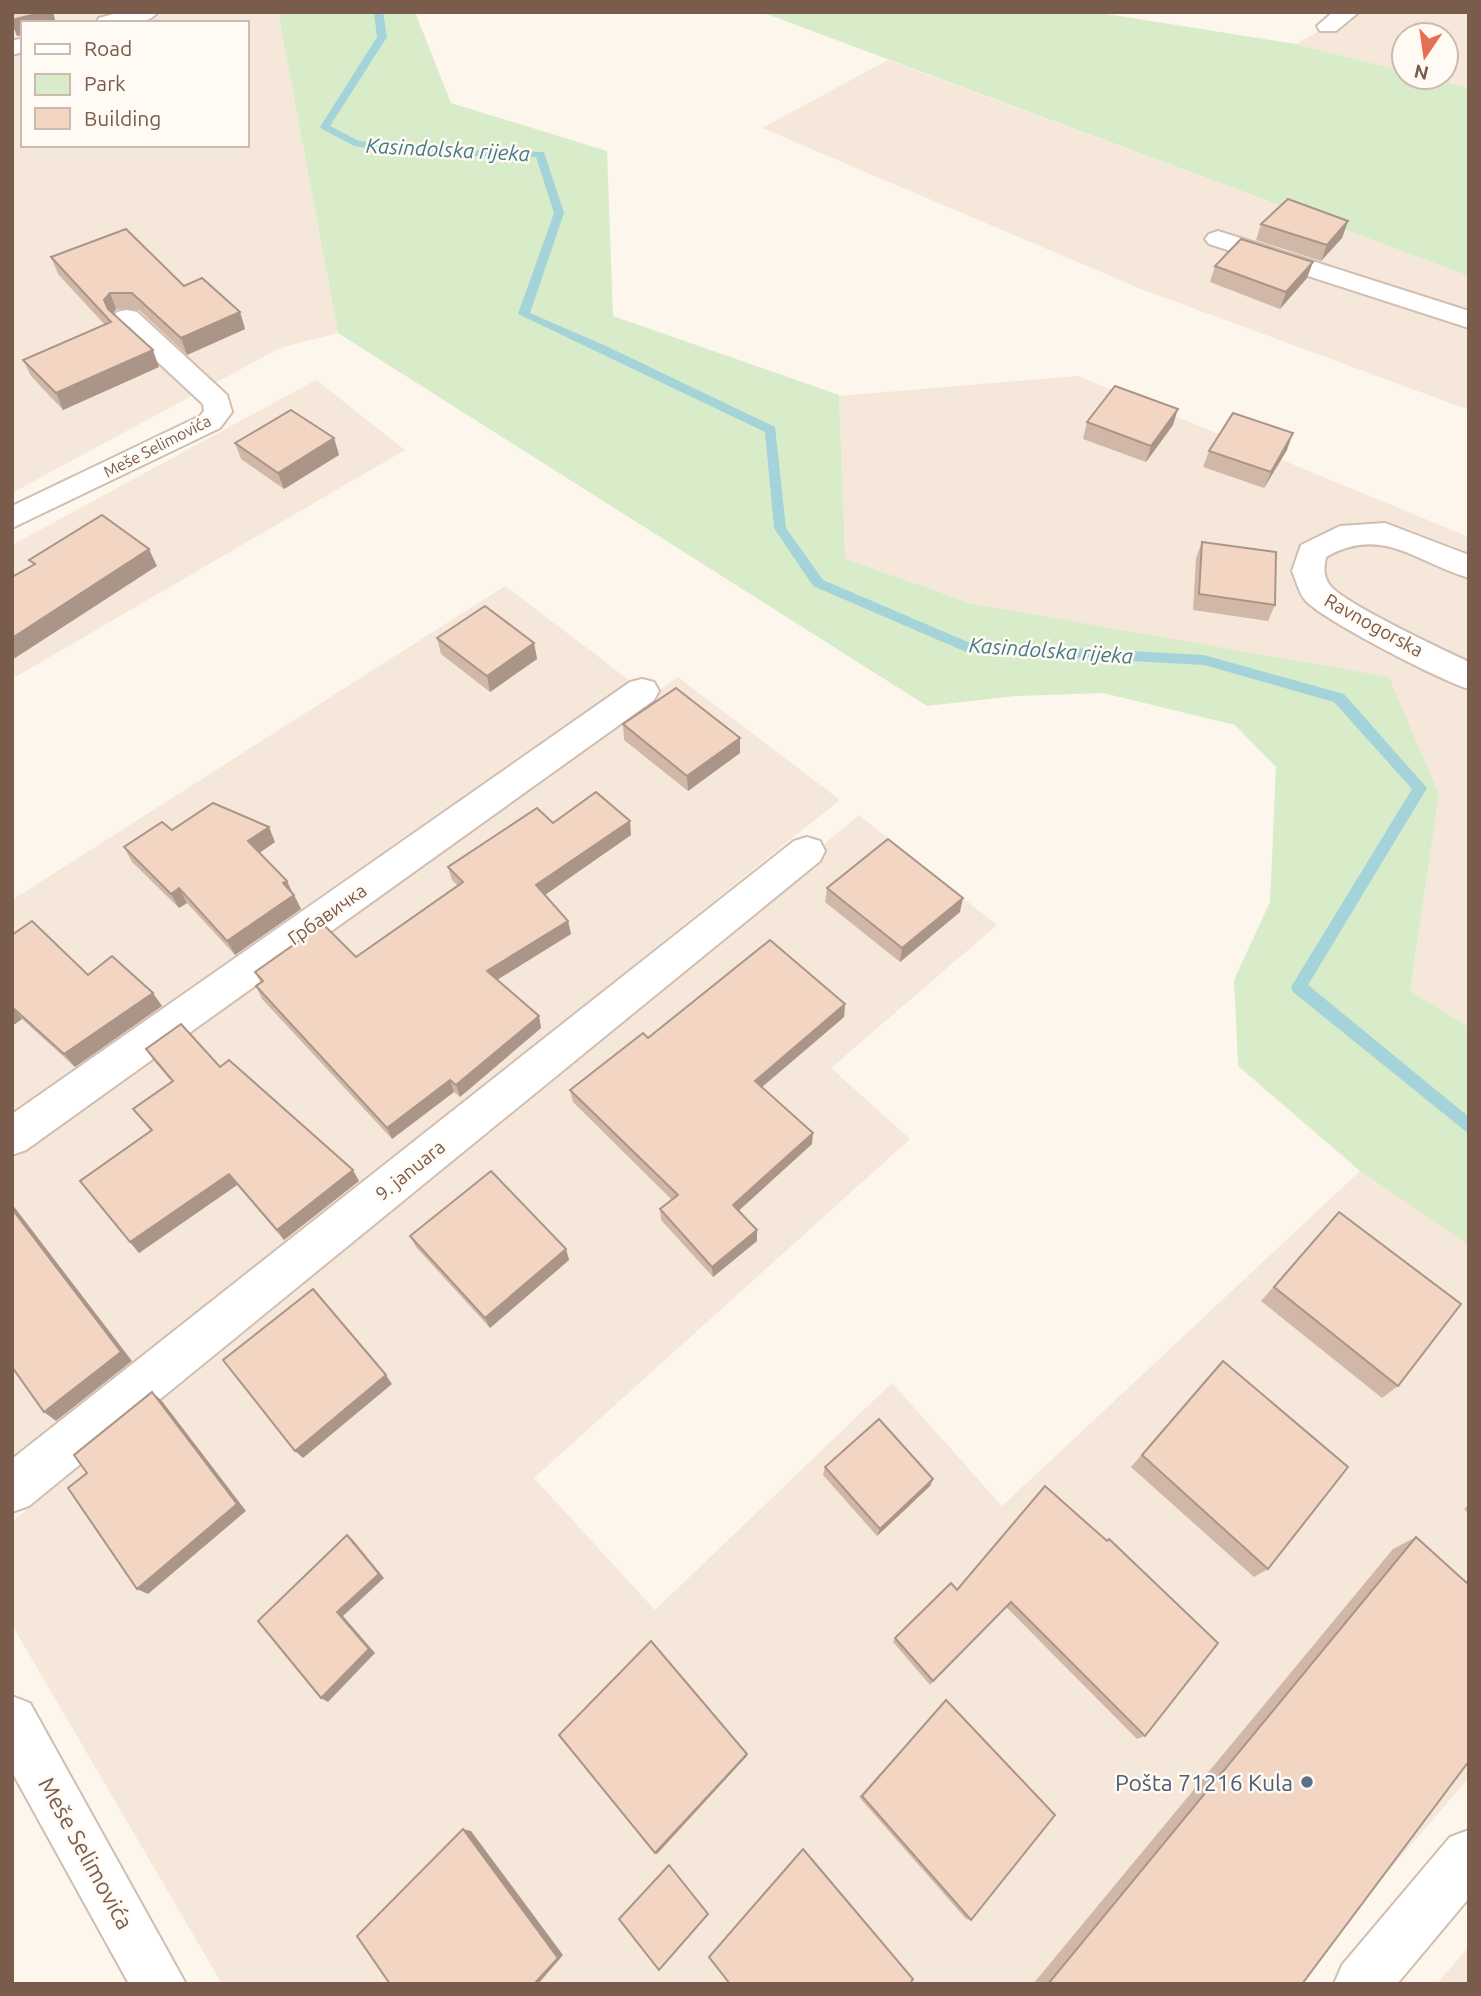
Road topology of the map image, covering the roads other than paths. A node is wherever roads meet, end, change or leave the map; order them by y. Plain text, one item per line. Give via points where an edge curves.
1 (147, 12) edge
2 (1348, 12) edge
3 (114, 21) edge
4 (1328, 26) dead end
5 (1218, 239) dead end
6 (127, 317) edge
7 (1469, 320) edge
8 (12, 518) edge
9 (1469, 567) edge
10 (1469, 677) edge
11 (642, 691) dead end
12 (807, 851) dead end
13 (12, 1137) edge
14 (12, 1489) edge
15 (12, 1721) edge
16 (1469, 1856) edge
17 (159, 1984) edge
18 (1361, 1984) edge

1 - 3 street
2 - 4 street
5 - 7 street
6 - 8 street, Meše Selimovića via 217,401 218,412 210,422
9 - 10 street, Ravnogorska via 1385,533 1340,537 1312,552 1308,571 1317,593 1353,617
11 - 13 street, Грбавичка
12 - 14 street, 9. januara
15 - 17 street, Meše Selimovića
16 - 18 street

